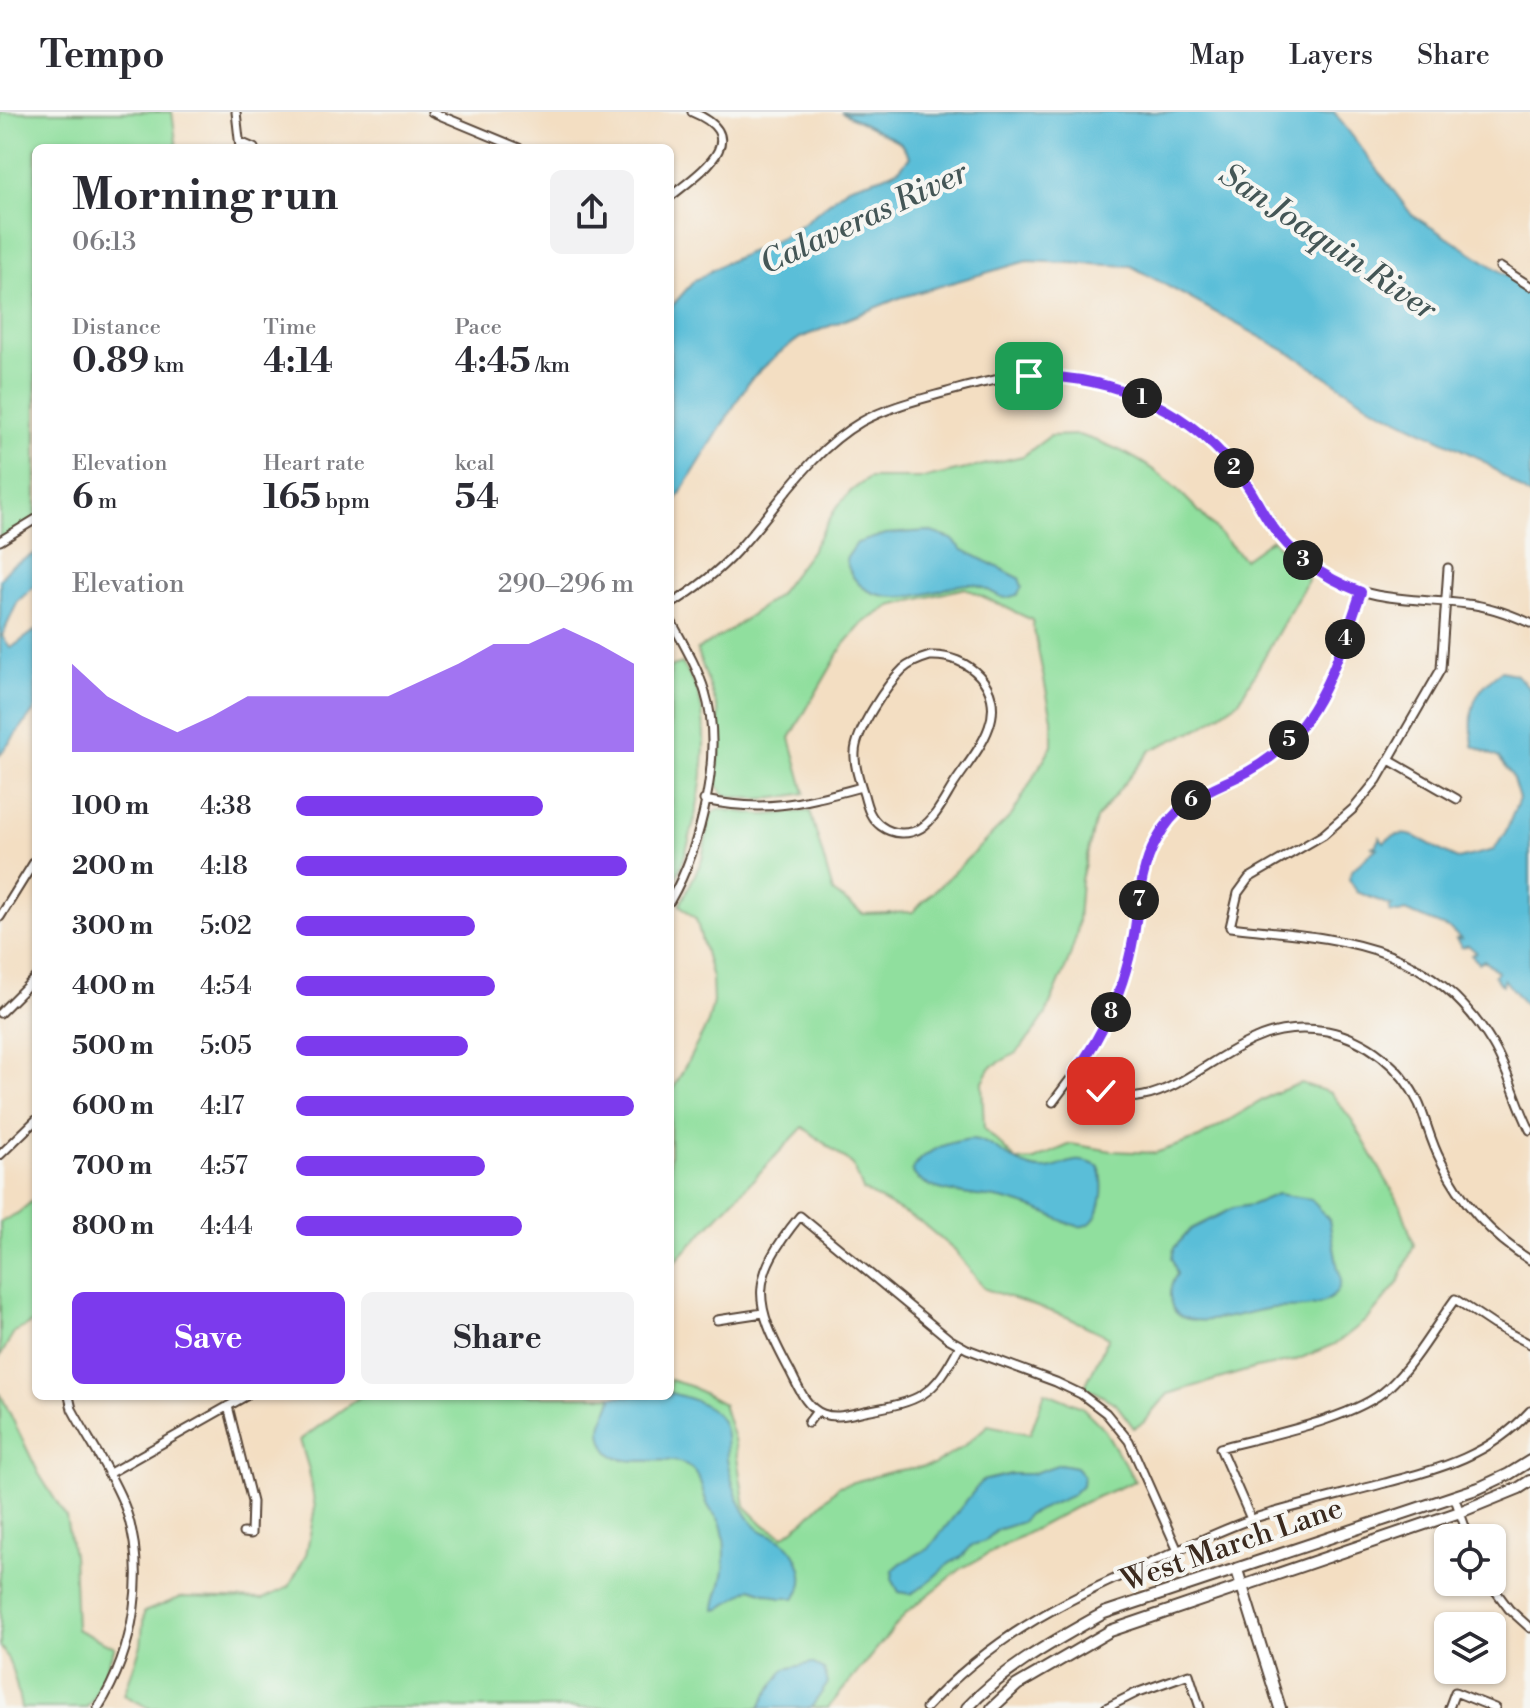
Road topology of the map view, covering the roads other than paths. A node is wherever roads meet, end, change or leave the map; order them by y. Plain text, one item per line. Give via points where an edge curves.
1 (236, 112) edge
2 (432, 112) edge
3 (692, 112) edge
4 (240, 144) edge
5 (509, 144) edge
6 (674, 193) edge
7 (1500, 267) dead end
8 (1530, 286) edge
9 (32, 521) edge
10 (0, 541) edge
11 (1448, 568) dead end
12 (1361, 592) junction
13 (674, 602) edge
14 (1446, 603) junction
15 (1530, 623) edge
16 (674, 627) edge
17 (1389, 760) junction
18 (861, 787) junction
19 (1457, 799) dead end
20 (704, 800) junction
21 (32, 865) edge
22 (674, 892) edge
23 (0, 917) edge
24 (32, 981) edge
25 (0, 1013) edge
26 (1074, 1074) junction
27 (1053, 1102) dead end
28 (32, 1124) edge
29 (1530, 1130) edge
30 (0, 1155) edge
31 (1530, 1260) edge
32 (763, 1313) junction
33 (717, 1320) dead end
34 (1530, 1344) edge
35 (960, 1345) junction
36 (70, 1400) edge
37 (239, 1400) edge
38 (228, 1406) junction
39 (817, 1411) junction
40 (1530, 1411) edge
41 (808, 1423) dead end
42 (1530, 1461) edge
43 (108, 1474) junction
44 (1530, 1481) edge
45 (1454, 1496) junction
46 (1460, 1512) junction
47 (1251, 1519) junction
48 (1464, 1524) edge
49 (243, 1533) dead end
50 (1178, 1551) junction
51 (1237, 1570) junction
52 (1242, 1586) junction
53 (1499, 1596) edge
54 (1530, 1628) edge
55 (98, 1708) edge
56 (926, 1708) edge
57 (967, 1708) edge
58 (992, 1708) edge
59 (1106, 1708) edge
60 (1200, 1708) edge
61 (1280, 1708) edge
62 (1449, 1708) edge
63 (1495, 1708) edge

1 - 4 street
2 - 5 street
3 - 6 street via 708,118 720,136 720,150
7 - 8 street
9 - 10 street
11 - 14 street
12 - 13 street via 1324,575 1295,553 1232,466 1185,421 1111,386 1029,376 901,405 846,432 816,457 735,554
12 - 14 street
12 - 26 street via 1330,677 1295,734 1257,766 1187,803 1156,841 1144,871 1122,986 1101,1033
14 - 15 street via 1484,607
14 - 17 street via 1441,669
16 - 20 street via 700,677 710,713 712,751
17 - 19 street
17 - 29 street via 1340,822 1249,878 1235,902 1230,927 1357,943 1432,978 1485,1033
18 - 18 street via 855,754 859,734 904,668 940,656 976,671 992,700 989,729 925,825 903,833 878,825
18 - 20 street via 781,807
20 - 22 street via 692,853
21 - 23 street
24 - 25 street
26 - 27 street
26 - 31 street via 1101,1091 1138,1097 1164,1091 1269,1034 1315,1029 1358,1041 1393,1067 1412,1091 1440,1161 1463,1197 1489,1228
28 - 30 street
32 - 33 street
32 - 35 street via 765,1269 800,1216
32 - 39 street via 803,1396
34 - 47 street via 1455,1299 1397,1380 1376,1399 1350,1412 1220,1448
35 - 39 street via 937,1383 911,1401 838,1416
35 - 50 street via 1065,1386 1106,1413 1136,1453
36 - 43 street
37 - 38 street
38 - 43 street
38 - 49 street via 252,1502 251,1534
39 - 41 street
40 - 47 street via 1495,1441 1447,1467
42 - 45 street, West March Lane
43 - 55 street via 131,1527 135,1586 122,1660
44 - 46 street, West March Lane
45 - 46 street
45 - 51 street, West March Lane
46 - 48 street
46 - 52 street, West March Lane
47 - 50 street
50 - 56 street via 1029,1621 980,1657
51 - 52 street
51 - 57 street, West March Lane via 1104,1613 1007,1673
52 - 58 street, West March Lane via 1110,1631 1017,1685
52 - 61 street
53 - 54 street
59 - 60 street via 1189,1674
62 - 63 street via 1455,1692

